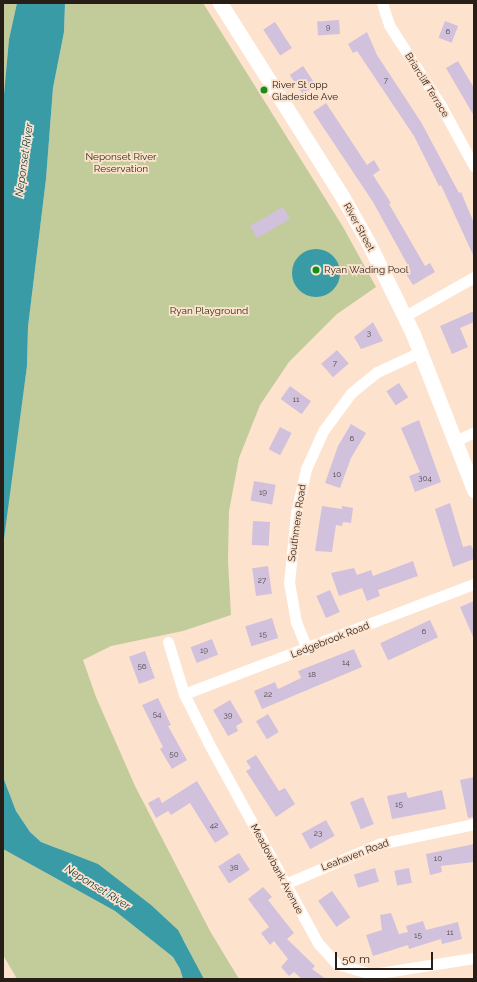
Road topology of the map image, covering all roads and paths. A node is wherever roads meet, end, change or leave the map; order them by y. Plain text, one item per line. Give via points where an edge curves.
1 (220, 3) edge
2 (382, 3) edge
3 (474, 166) edge
4 (474, 277) edge
5 (405, 316) junction
6 (420, 352) junction
7 (474, 432) edge
8 (455, 441) junction
9 (474, 490) edge
10 (474, 584) edge
11 (168, 642) dead end
12 (307, 649) junction
13 (184, 694) junction
14 (474, 824) edge
15 (285, 884) junction
16 (474, 958) edge

1 - 5 main road, River Street via 242,42 342,196
2 - 3 street, Briarcliff Terrace via 389,25 440,104
4 - 5 street
5 - 6 main road, River Street
6 - 8 main road, River Street
6 - 12 street, Southmere Road via 377,372 351,393 323,431 306,469 296,513 289,584 296,622
7 - 8 street
8 - 9 main road, River Street
10 - 12 street, Ledgebrook Road
11 - 13 street, Meadowbank Avenue
12 - 13 street, Ledgebrook Road
13 - 15 street, Meadowbank Avenue
14 - 15 street, Leahaven Road via 379,844
15 - 16 street, Meadowbank Avenue via 318,943 337,964 354,971 388,973

